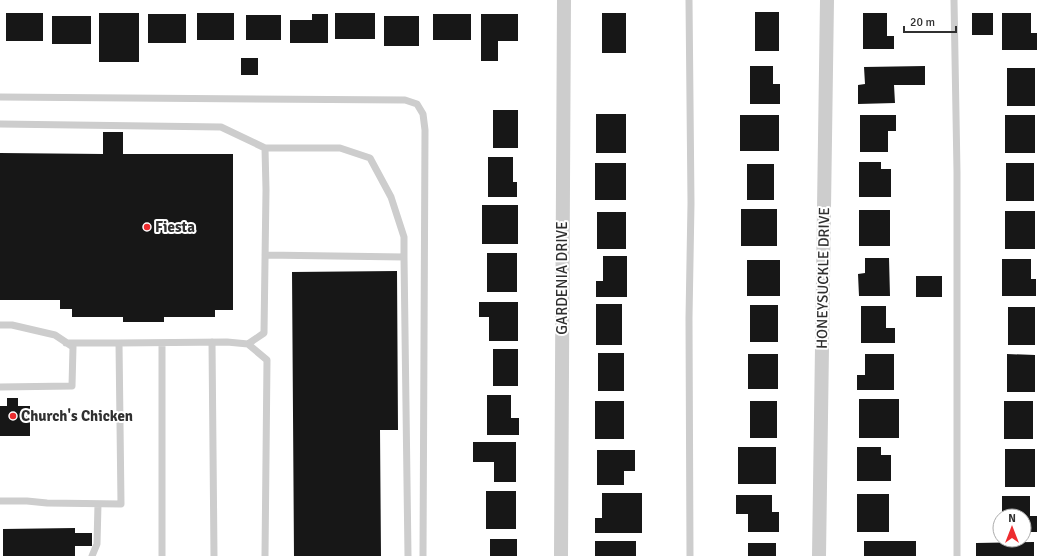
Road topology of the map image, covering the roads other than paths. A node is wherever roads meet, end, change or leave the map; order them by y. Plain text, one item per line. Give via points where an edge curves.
1 (564, 0) edge
2 (689, 0) edge
3 (827, 0) edge
4 (954, 0) edge
5 (0, 97) edge
6 (0, 124) edge
7 (265, 148) junction
8 (265, 255) junction
9 (404, 257) junction
10 (0, 325) edge
11 (212, 342) junction
12 (66, 343) junction
13 (119, 343) junction
14 (162, 343) junction
15 (248, 344) junction
16 (0, 387) edge
17 (0, 501) edge
18 (98, 504) junction
19 (92, 556) edge
20 (162, 556) edge
21 (214, 556) edge
22 (265, 556) edge
23 (408, 556) edge
24 (423, 556) edge
25 (561, 556) edge
26 (690, 556) edge
27 (819, 556) edge
28 (957, 556) edge

1 - 25 street, GARDENIA DRIVE
2 - 26 lane
3 - 27 street, HONEYSUCKLE DRIVE
4 - 28 lane via 957,172
5 - 24 lane via 405,100 417,104 423,114 425,130
6 - 7 lane via 221,127
7 - 8 lane
7 - 9 lane via 340,148 370,158 391,196 404,237
8 - 9 lane
8 - 15 lane via 264,333
9 - 23 lane
10 - 12 lane via 12,325 55,335
11 - 14 lane
11 - 15 lane
11 - 21 lane
12 - 13 lane
12 - 16 lane via 73,347 72,386
13 - 14 lane
13 - 18 lane via 121,504
14 - 20 lane
15 - 22 lane via 267,360
17 - 18 lane
18 - 19 lane via 97,544

